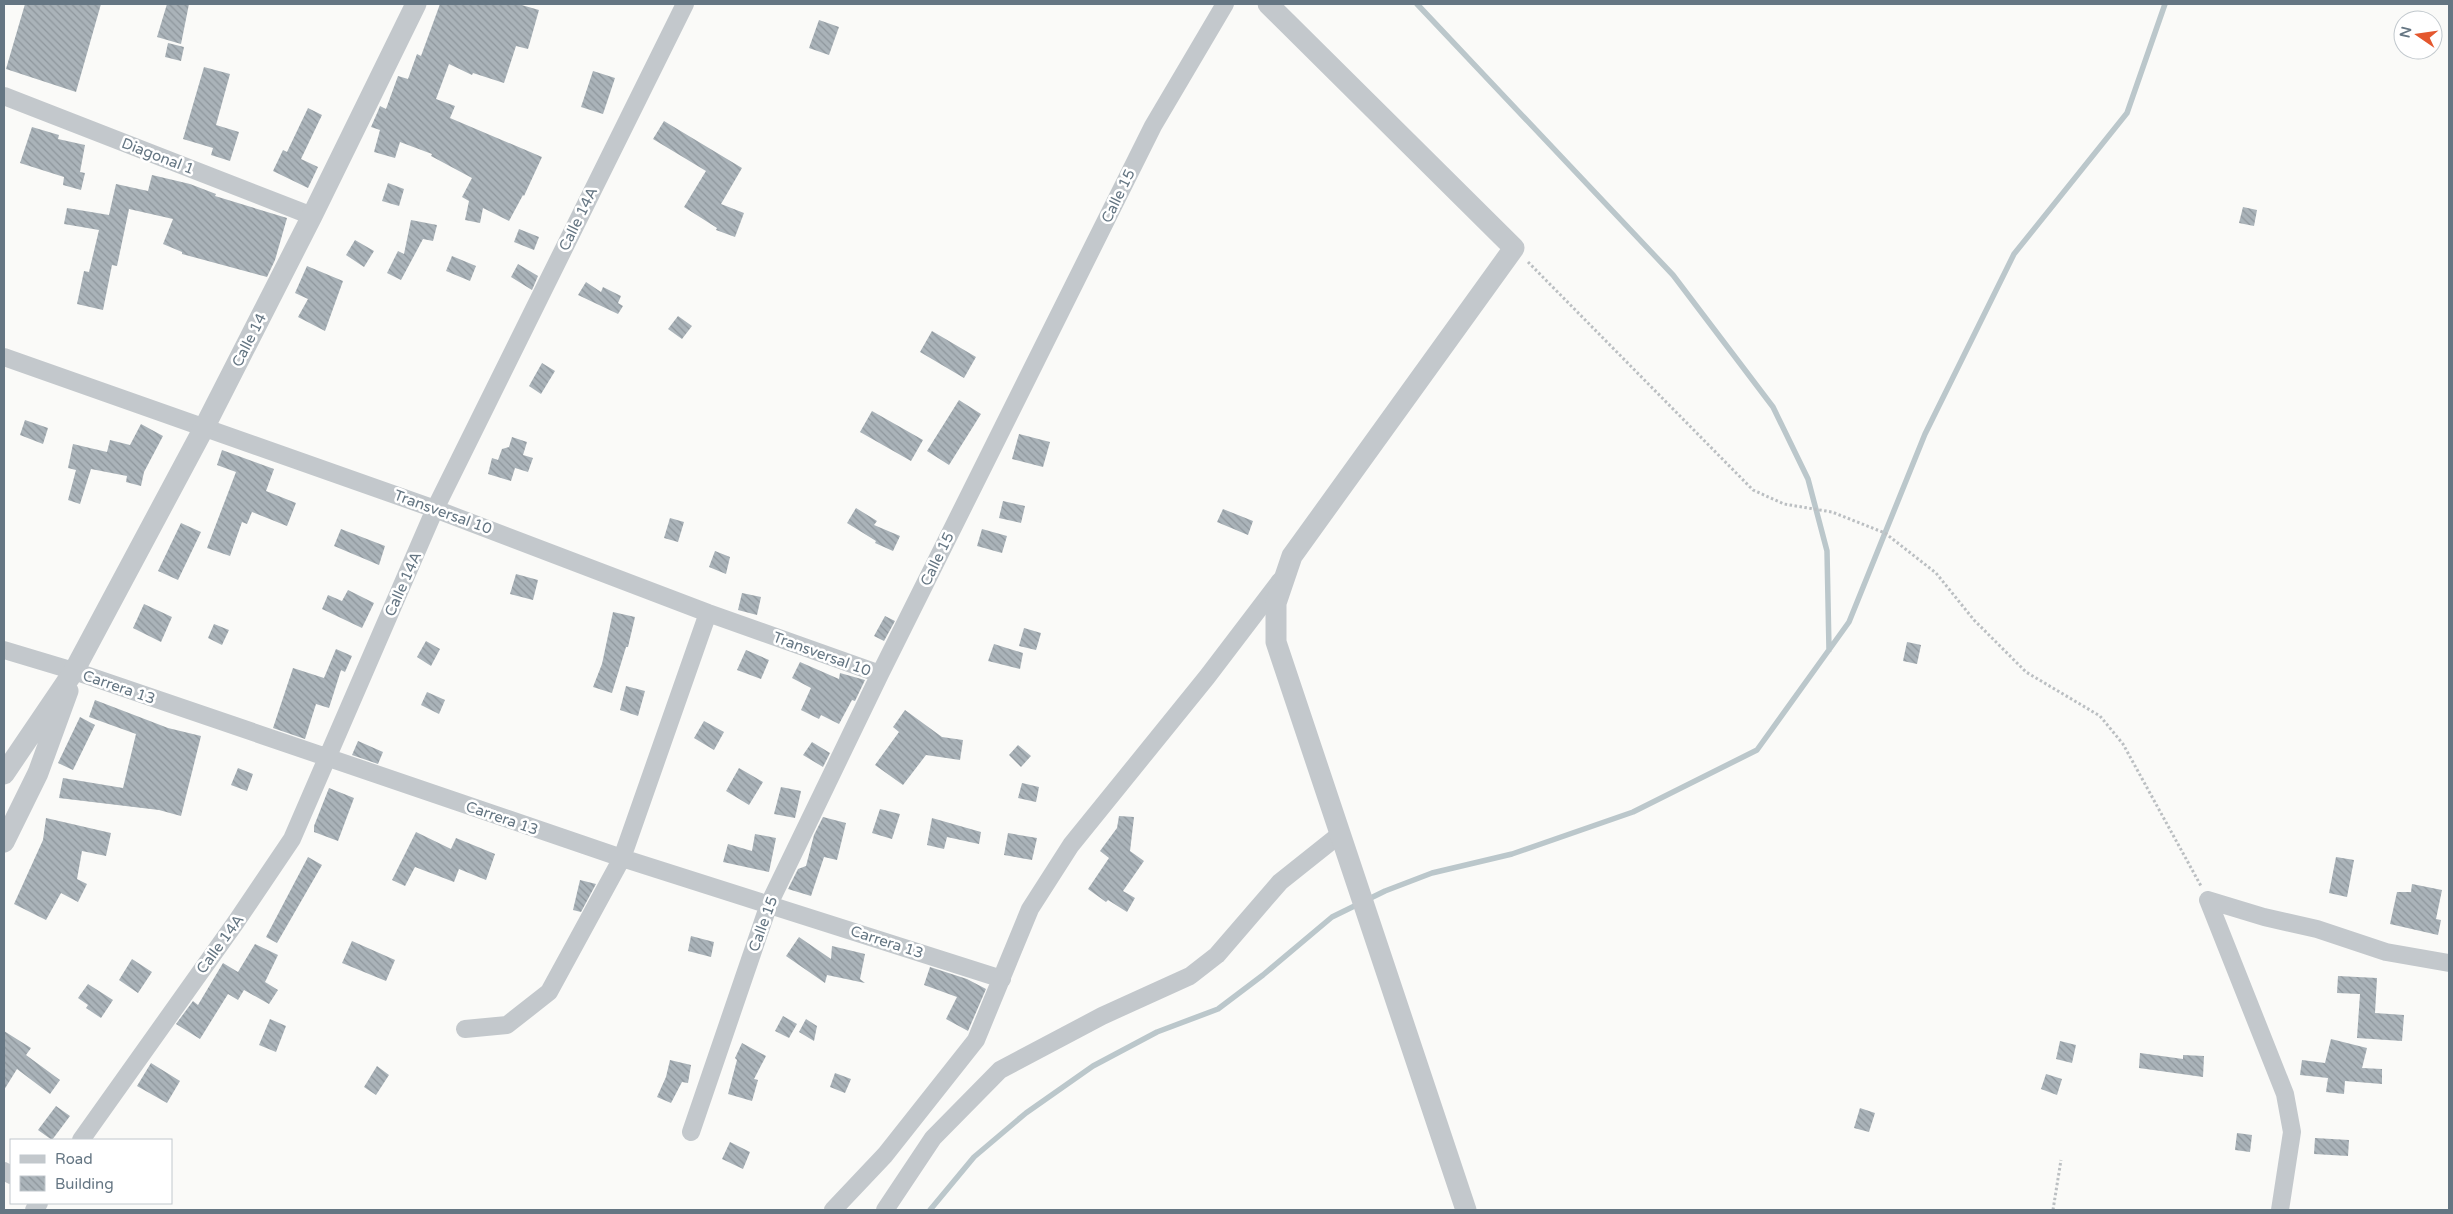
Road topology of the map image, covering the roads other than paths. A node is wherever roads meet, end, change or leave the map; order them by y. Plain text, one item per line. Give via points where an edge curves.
1 (416, 4) edge
2 (685, 4) edge
3 (1225, 4) edge
4 (1268, 4) edge
5 (4, 96) edge
6 (312, 216) junction
7 (4, 357) edge
8 (205, 426) junction
9 (435, 509) junction
10 (1286, 574) junction
11 (708, 613) junction
12 (4, 650) edge
13 (74, 671) junction
14 (880, 674) junction
15 (326, 759) junction
16 (4, 774) edge
17 (1339, 835) junction
18 (4, 842) edge
19 (622, 858) junction
20 (769, 904) junction
21 (2449, 963) edge
22 (1002, 979) junction
23 (465, 1029) dead end
24 (691, 1132) dead end
25 (82, 1139) edge
26 (833, 1210) edge
27 (884, 1210) edge
28 (1466, 1210) edge
29 (2280, 1210) edge

1 - 6 street, Calle 14
2 - 9 street, Calle 14A
3 - 14 street, Calle 15 via 1153,126
4 - 10 street via 1514,248 1292,556
5 - 6 street, Diagonal 1
6 - 8 street, Calle 14
7 - 8 street, Transversal 10
8 - 9 street, Transversal 10
8 - 13 street, Calle 14
9 - 11 street, Transversal 10
9 - 15 street, Calle 14A
10 - 17 street via 1276,603 1276,642
10 - 22 street via 1071,845 1030,909
11 - 14 street, Transversal 10
11 - 19 street
12 - 13 street, Carrera 13
13 - 15 street, Carrera 13
13 - 16 street
13 - 18 street via 38,773
14 - 20 street, Calle 15
15 - 19 street, Carrera 13
15 - 25 street, Calle 14A via 292,839
17 - 27 street via 1280,882 1218,955 1190,976 1102,1016 1000,1070 933,1138
17 - 28 street
19 - 20 street, Carrera 13
19 - 23 street via 549,992 507,1025
20 - 22 street, Carrera 13
20 - 24 street, Calle 15
21 - 29 street via 2386,952 2318,929 2208,900 2285,1094 2292,1132
22 - 26 street via 976,1040 886,1155

